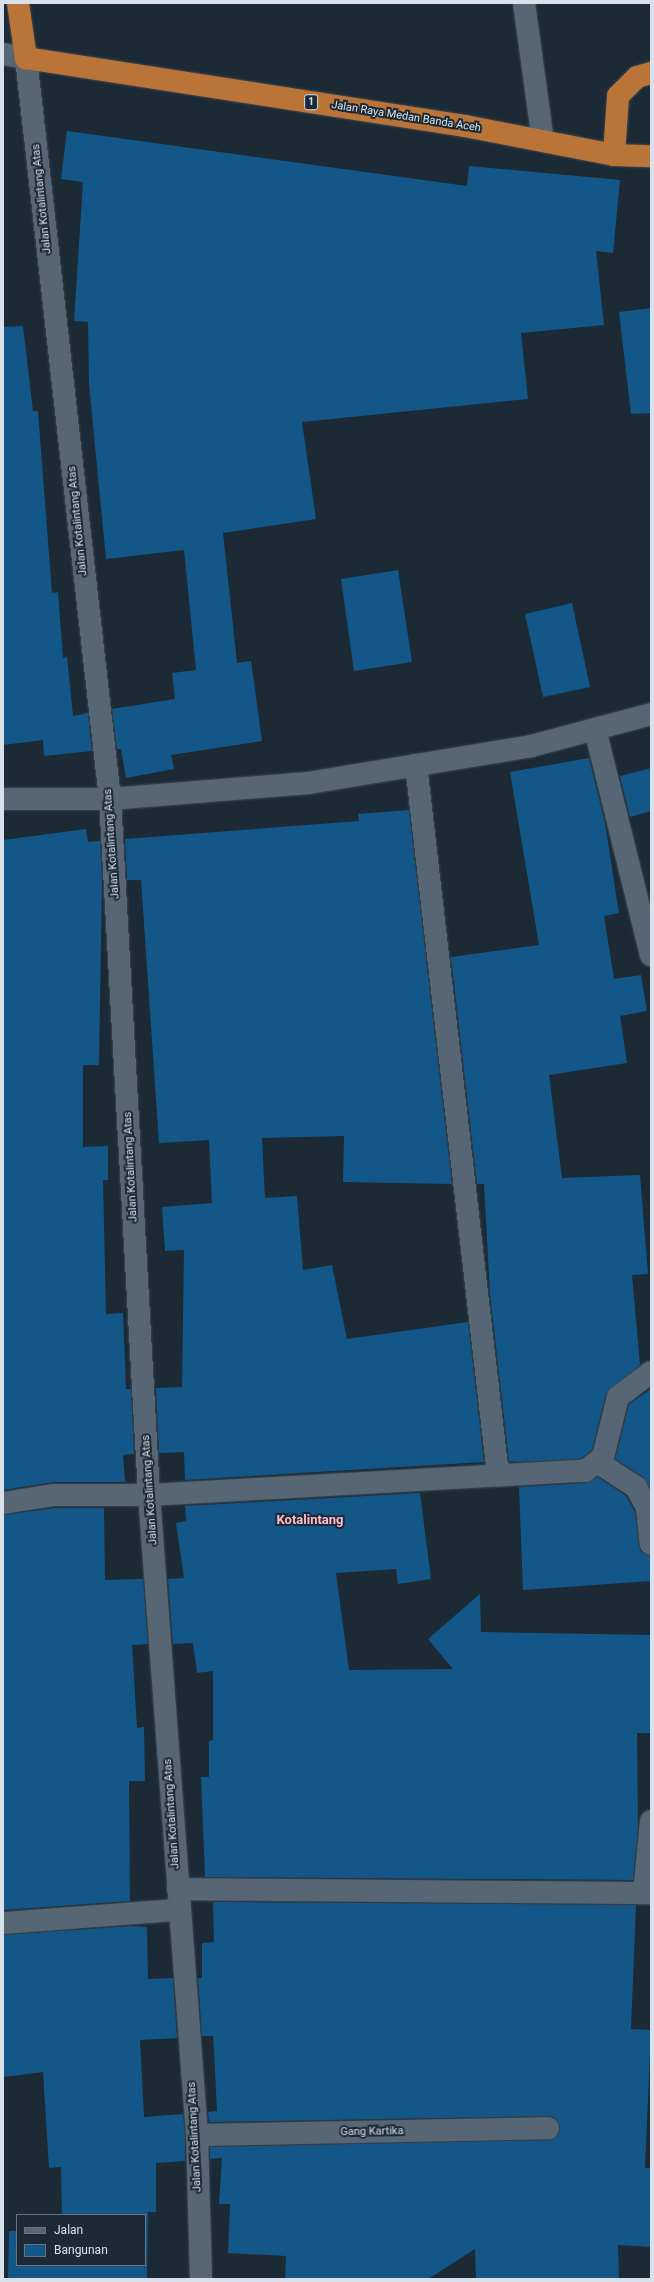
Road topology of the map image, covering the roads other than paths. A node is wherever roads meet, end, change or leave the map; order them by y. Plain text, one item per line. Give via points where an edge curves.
1 (18, 3) edge
2 (524, 3) edge
3 (3, 54) edge
4 (26, 58) junction
5 (651, 73) edge
6 (543, 141) junction
7 (614, 155) junction
8 (651, 156) edge
9 (651, 714) edge
10 (595, 729) junction
11 (416, 765) junction
12 (3, 799) edge
13 (110, 799) junction
14 (651, 955) edge
15 (651, 1372) edge
16 (599, 1463) junction
17 (498, 1476) junction
18 (149, 1495) junction
19 (3, 1503) edge
20 (651, 1544) edge
21 (651, 1821) edge
22 (178, 1889) junction
23 (648, 1893) edge
24 (178, 1910) junction
25 (3, 1923) edge
26 (548, 2128) dead end
27 (197, 2135) junction
28 (201, 2279) edge

1 - 4 highway
2 - 6 street
3 - 4 street
4 - 6 highway, Jalan Raya Medan Banda Aceh / 1 via 465,126
4 - 13 street, Jalan Kotalintang Atas
5 - 7 highway via 637,77 618,96
6 - 7 highway, Jalan Raya Medan Banda Aceh / 1
7 - 8 highway, Jalan Raya Medan Banda Aceh / 1
9 - 10 street
10 - 11 street via 531,746
10 - 14 street
11 - 13 street via 308,783
11 - 17 street
12 - 13 street
13 - 18 street, Jalan Kotalintang Atas
15 - 16 street via 618,1397
16 - 17 street via 585,1471
16 - 20 street via 636,1487 647,1508
17 - 18 street
18 - 19 street via 54,1495
18 - 22 street, Jalan Kotalintang Atas
21 - 23 street
22 - 23 street
22 - 24 street, Jalan Kotalintang Atas
24 - 25 street
24 - 27 street, Jalan Kotalintang Atas
26 - 27 street, Gang Kartika
27 - 28 street, Jalan Kotalintang Atas

